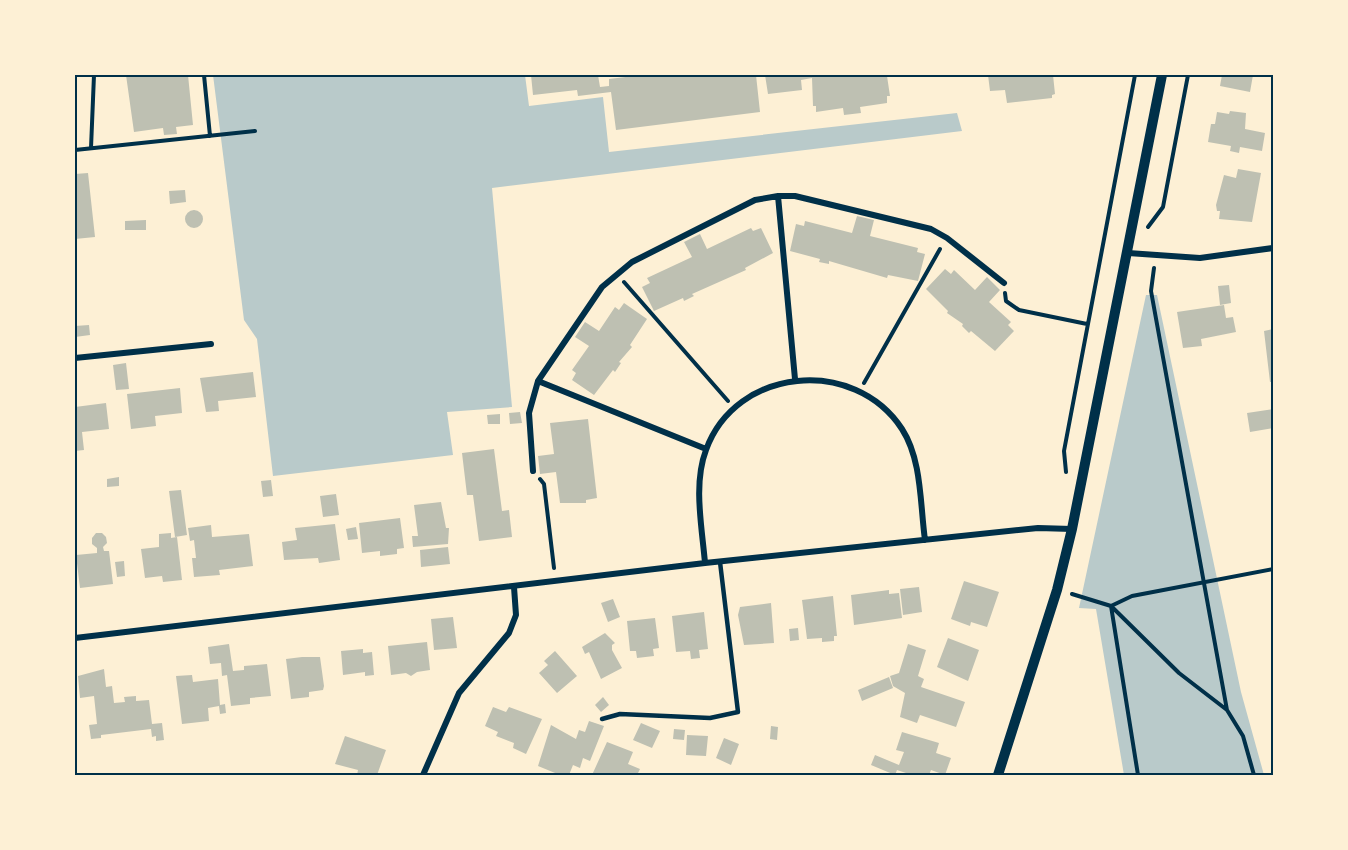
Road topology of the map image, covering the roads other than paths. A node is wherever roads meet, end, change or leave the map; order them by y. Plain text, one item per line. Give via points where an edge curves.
1 (1162, 75) edge
2 (778, 196) junction
3 (1273, 248) edge
4 (1128, 253) junction
5 (1004, 283) road end
6 (211, 344) dead end
7 (75, 358) edge
8 (795, 379) junction
9 (538, 381) junction
10 (706, 449) junction
11 (533, 471) road end
12 (1072, 529) junction
13 (925, 540) junction
14 (720, 562) junction
15 (705, 563) junction
16 (514, 587) junction
17 (75, 638) edge
18 (602, 720) dead end
19 (423, 775) edge
20 (998, 775) edge

1 - 4 street
2 - 5 street via 795,196 931,229
2 - 8 street
2 - 9 street via 755,200 632,262 602,287
3 - 4 street via 1200,258
4 - 12 street
6 - 7 street
8 - 10 street via 766,387 734,408 720,423
8 - 13 street via 826,379 860,391 882,405 902,429 915,457
9 - 10 street
9 - 11 street via 529,413
10 - 15 street via 699,477
12 - 13 street via 1038,528
12 - 20 street via 1057,590
13 - 14 street
14 - 15 street
14 - 18 lane via 738,712 710,718 620,714
15 - 16 street
16 - 17 street
16 - 19 street via 516,615 509,633 459,693

